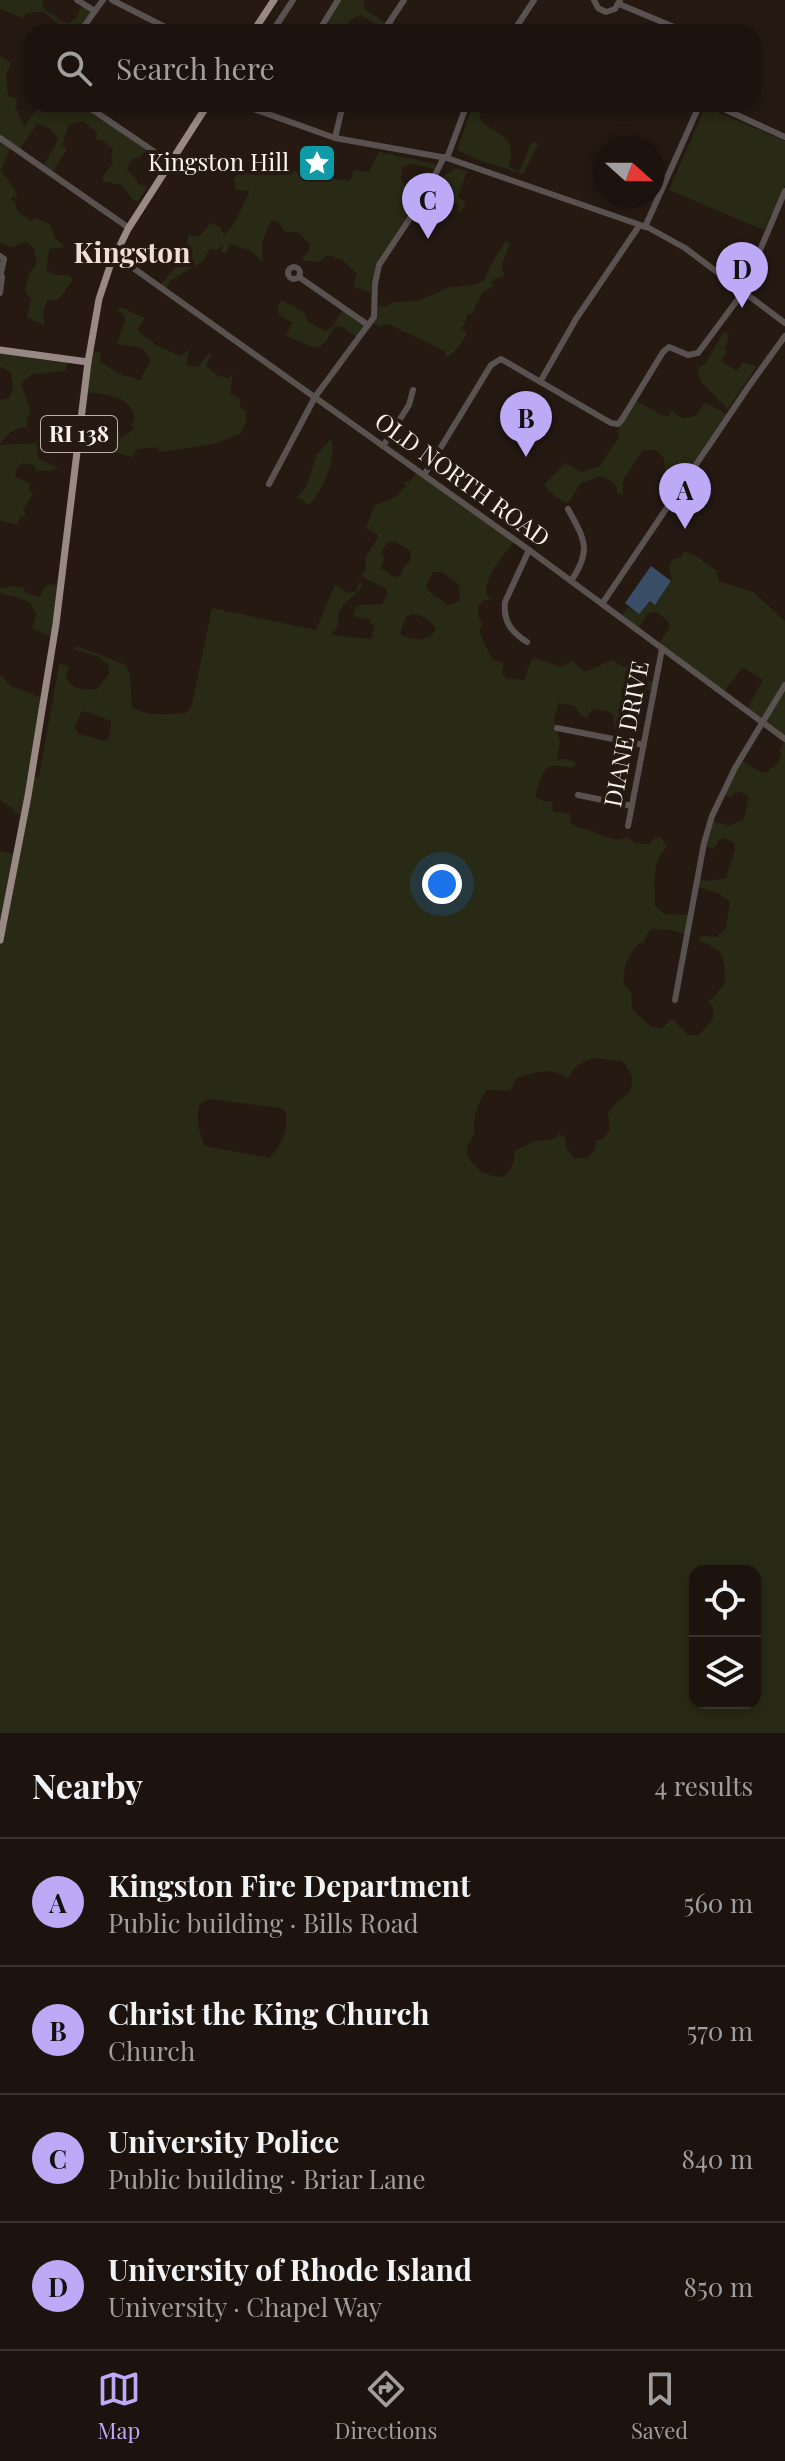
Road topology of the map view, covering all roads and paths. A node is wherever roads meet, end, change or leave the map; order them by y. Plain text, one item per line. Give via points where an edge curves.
1 (77, 0) edge
2 (103, 0) edge
3 (112, 0) edge
4 (293, 0) edge
5 (338, 0) edge
6 (404, 0) edge
7 (534, 0) edge
8 (594, 0) edge
9 (272, 1) edge
10 (620, 2) edge
11 (95, 11) junction
12 (86, 24) edge
13 (159, 24) edge
14 (258, 24) edge
15 (277, 24) edge
16 (323, 24) edge
17 (388, 24) edge
18 (518, 24) edge
19 (668, 24) edge
20 (96, 112) edge
21 (203, 112) edge
22 (265, 112) edge
23 (341, 112) edge
24 (464, 112) edge
25 (696, 112) edge
26 (730, 112) edge
27 (785, 137) edge
28 (0, 138) edge
29 (335, 138) junction
30 (445, 158) junction
31 (171, 163) junction
32 (785, 191) edge
33 (776, 212) junction
34 (785, 215) edge
35 (642, 226) junction
36 (129, 228) junction
37 (115, 255) junction
38 (0, 256) edge
39 (1, 277) edge
40 (299, 277) dead end
41 (743, 291) junction
42 (0, 293) edge
43 (785, 323) edge
44 (368, 325) junction
45 (785, 336) edge
46 (0, 350) edge
47 (88, 362) junction
48 (540, 382) junction
49 (413, 390) dead end
50 (315, 397) junction
51 (383, 446) junction
52 (424, 475) junction
53 (269, 484) dead end
54 (568, 509) dead end
55 (529, 550) junction
56 (571, 581) junction
57 (602, 604) junction
58 (527, 642) dead end
59 (662, 649) junction
60 (785, 685) edge
61 (762, 722) junction
62 (557, 728) dead end
63 (785, 739) edge
64 (644, 745) junction
65 (578, 795) dead end
66 (632, 806) junction
67 (628, 826) dead end
68 (0, 940) edge
69 (675, 1000) dead end

1 - 11 street
2 - 11 street
3 - 13 street
4 - 15 street
5 - 16 street
6 - 17 street
7 - 18 street
8 - 10 street via 606,12
9 - 14 main road
10 - 19 street
11 - 12 street
20 - 31 street
21 - 31 main road, RI 138
22 - 29 street
23 - 29 street
24 - 30 street
25 - 35 street
26 - 27 street
28 - 36 street
29 - 30 street
30 - 35 street
30 - 44 street via 379,265
31 - 36 main road, RI 138
32 - 33 street
33 - 34 street
33 - 41 street
35 - 41 street via 685,248
35 - 48 street via 576,319
36 - 37 main road, RI 138
37 - 47 main road, RI 138 via 99,299
37 - 50 street, OLD NORTH ROAD
38 - 39 street
39 - 42 street
40 - 44 street
41 - 43 street
41 - 48 street via 698,353 669,347 663,352 618,424
44 - 50 street
45 - 57 street
46 - 47 main road
47 - 68 main road, RI 138 via 56,624
48 - 52 street via 508,361 495,361
49 - 51 street
50 - 51 street, OLD NORTH ROAD
50 - 53 street
51 - 52 street, OLD NORTH ROAD
52 - 55 street, OLD NORTH ROAD
54 - 56 street via 585,552
55 - 56 street, OLD NORTH ROAD
55 - 58 street via 504,610 514,634
56 - 57 street, OLD NORTH ROAD
57 - 59 street, OLD NORTH ROAD
59 - 61 street, OLD NORTH ROAD
59 - 64 street, DIANE DRIVE
60 - 61 street
61 - 63 street, OLD NORTH ROAD
61 - 69 street via 712,816
62 - 64 street
64 - 66 street, DIANE DRIVE
65 - 66 street
66 - 67 street, DIANE DRIVE

